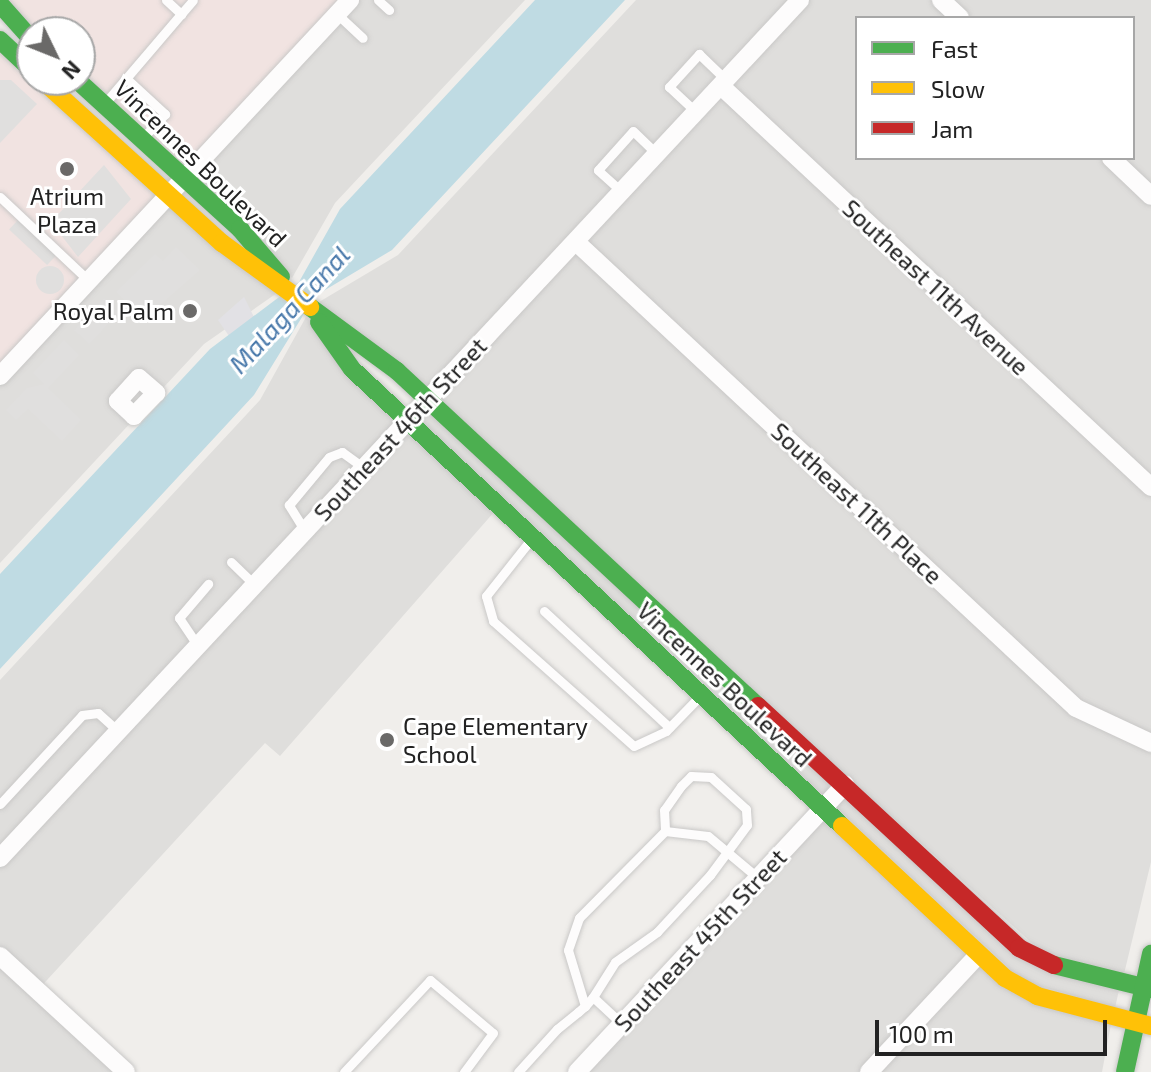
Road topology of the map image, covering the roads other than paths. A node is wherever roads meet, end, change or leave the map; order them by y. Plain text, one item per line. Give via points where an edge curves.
1 (166, 0) edge
2 (193, 0) edge
3 (378, 0) edge
4 (800, 0) edge
5 (941, 0) edge
6 (0, 4) edge
7 (342, 5) edge
8 (389, 10) dead end
9 (181, 14) junction
10 (958, 16) edge
11 (16, 25) joint
12 (363, 38) dead end
13 (0, 41) edge
14 (16, 56) edge
15 (127, 79) junction
16 (724, 84) junction
17 (59, 96) edge
18 (96, 96) edge
19 (105, 103) junction
20 (696, 112) junction
21 (143, 138) junction
22 (656, 153) junction
23 (1113, 160) edge
24 (185, 178) junction
25 (621, 191) junction
26 (168, 196) junction
27 (1151, 196) edge
28 (2, 203) edge
29 (576, 242) junction
30 (89, 281) junction
31 (285, 286) junction
32 (311, 310) junction
33 (0, 376) edge
34 (428, 401) junction
35 (408, 421) junction
36 (364, 468) junction
37 (1151, 487) edge
38 (305, 531) junction
39 (534, 536) junction
40 (231, 562) dead end
41 (208, 584) dead end
42 (255, 585) junction
43 (544, 611) dead end
44 (198, 646) junction
45 (701, 695) junction
46 (669, 727) junction
47 (118, 731) junction
48 (1151, 743) edge
49 (845, 785) junction
50 (0, 804) edge
51 (823, 808) junction
52 (665, 831) junction
53 (725, 849) junction
54 (0, 858) edge
55 (758, 878) junction
56 (1151, 954) edge
57 (978, 955) junction
58 (0, 956) edge
59 (1147, 988) edge
60 (593, 997) junction
61 (585, 1006) junction
62 (1143, 1023) edge
63 (622, 1024) junction
64 (468, 1071) edge
65 (126, 1072) edge
66 (344, 1072) edge
67 (518, 1072) edge
68 (577, 1072) edge
69 (869, 1072) edge
70 (1125, 1072) edge

1 - 9 lane
2 - 9 lane
3 - 8 lane
4 - 16 street, Southeast 46th Street
5 - 10 street
6 - 11 street
7 - 12 lane
7 - 24 street
9 - 15 lane
11 - 13 street
13 - 14 street
15 - 19 lane
15 - 21 lane via 165,114
16 - 20 street, Southeast 46th Street
16 - 20 lane via 699,54 669,87
16 - 37 street, Southeast 11th Avenue
17 - 26 street, Vincennes Boulevard
18 - 19 street, Vincennes Boulevard
19 - 21 street, Vincennes Boulevard
20 - 22 street, Southeast 46th Street
21 - 24 street, Vincennes Boulevard
22 - 25 street, Southeast 46th Street
22 - 25 lane via 633,131 598,170
23 - 27 street
24 - 26 street
24 - 31 street, Vincennes Boulevard via 258,247
25 - 29 street, Southeast 46th Street
26 - 30 street
26 - 31 street, Vincennes Boulevard
28 - 30 lane
29 - 34 street, Southeast 46th Street
29 - 48 street, Southeast 11th Place via 1076,708
30 - 33 street
31 - 32 street, Vincennes Boulevard
32 - 34 street, Vincennes Boulevard
32 - 35 street, Vincennes Boulevard via 352,369
34 - 35 street, Southeast 46th Street
34 - 49 street, Vincennes Boulevard
35 - 36 street, Southeast 46th Street
35 - 39 street, Vincennes Boulevard
36 - 38 street, Southeast 46th Street
36 - 38 lane via 342,452 329,457 289,505
38 - 42 street, Southeast 46th Street
39 - 45 street, Vincennes Boulevard
39 - 46 lane via 486,596 493,621 622,740 649,743
40 - 42 lane
41 - 44 lane via 179,618
42 - 44 street, Southeast 46th Street
43 - 46 lane
44 - 47 street, Southeast 46th Street
45 - 46 lane
45 - 51 street, Vincennes Boulevard
47 - 50 lane via 98,713 82,715
47 - 54 street, Southeast 46th Street
49 - 51 street, Southeast 45th Street
49 - 59 street, Vincennes Boulevard via 1019,948 1059,968
51 - 55 street, Southeast 45th Street
51 - 57 street, Vincennes Boulevard
52 - 53 lane via 695,830
52 - 53 lane via 671,797 701,774 749,817
52 - 61 lane via 600,893 571,934 570,963
53 - 55 lane
53 - 60 lane via 657,932 615,962
55 - 63 street, Southeast 45th Street
56 - 59 street
57 - 62 street, Vincennes Boulevard via 1037,996
57 - 69 street
58 - 65 street
59 - 62 street
60 - 61 lane
60 - 63 lane
61 - 67 lane
62 - 70 street
63 - 68 street, Southeast 45th Street
64 - 66 lane via 493,1033 430,980

